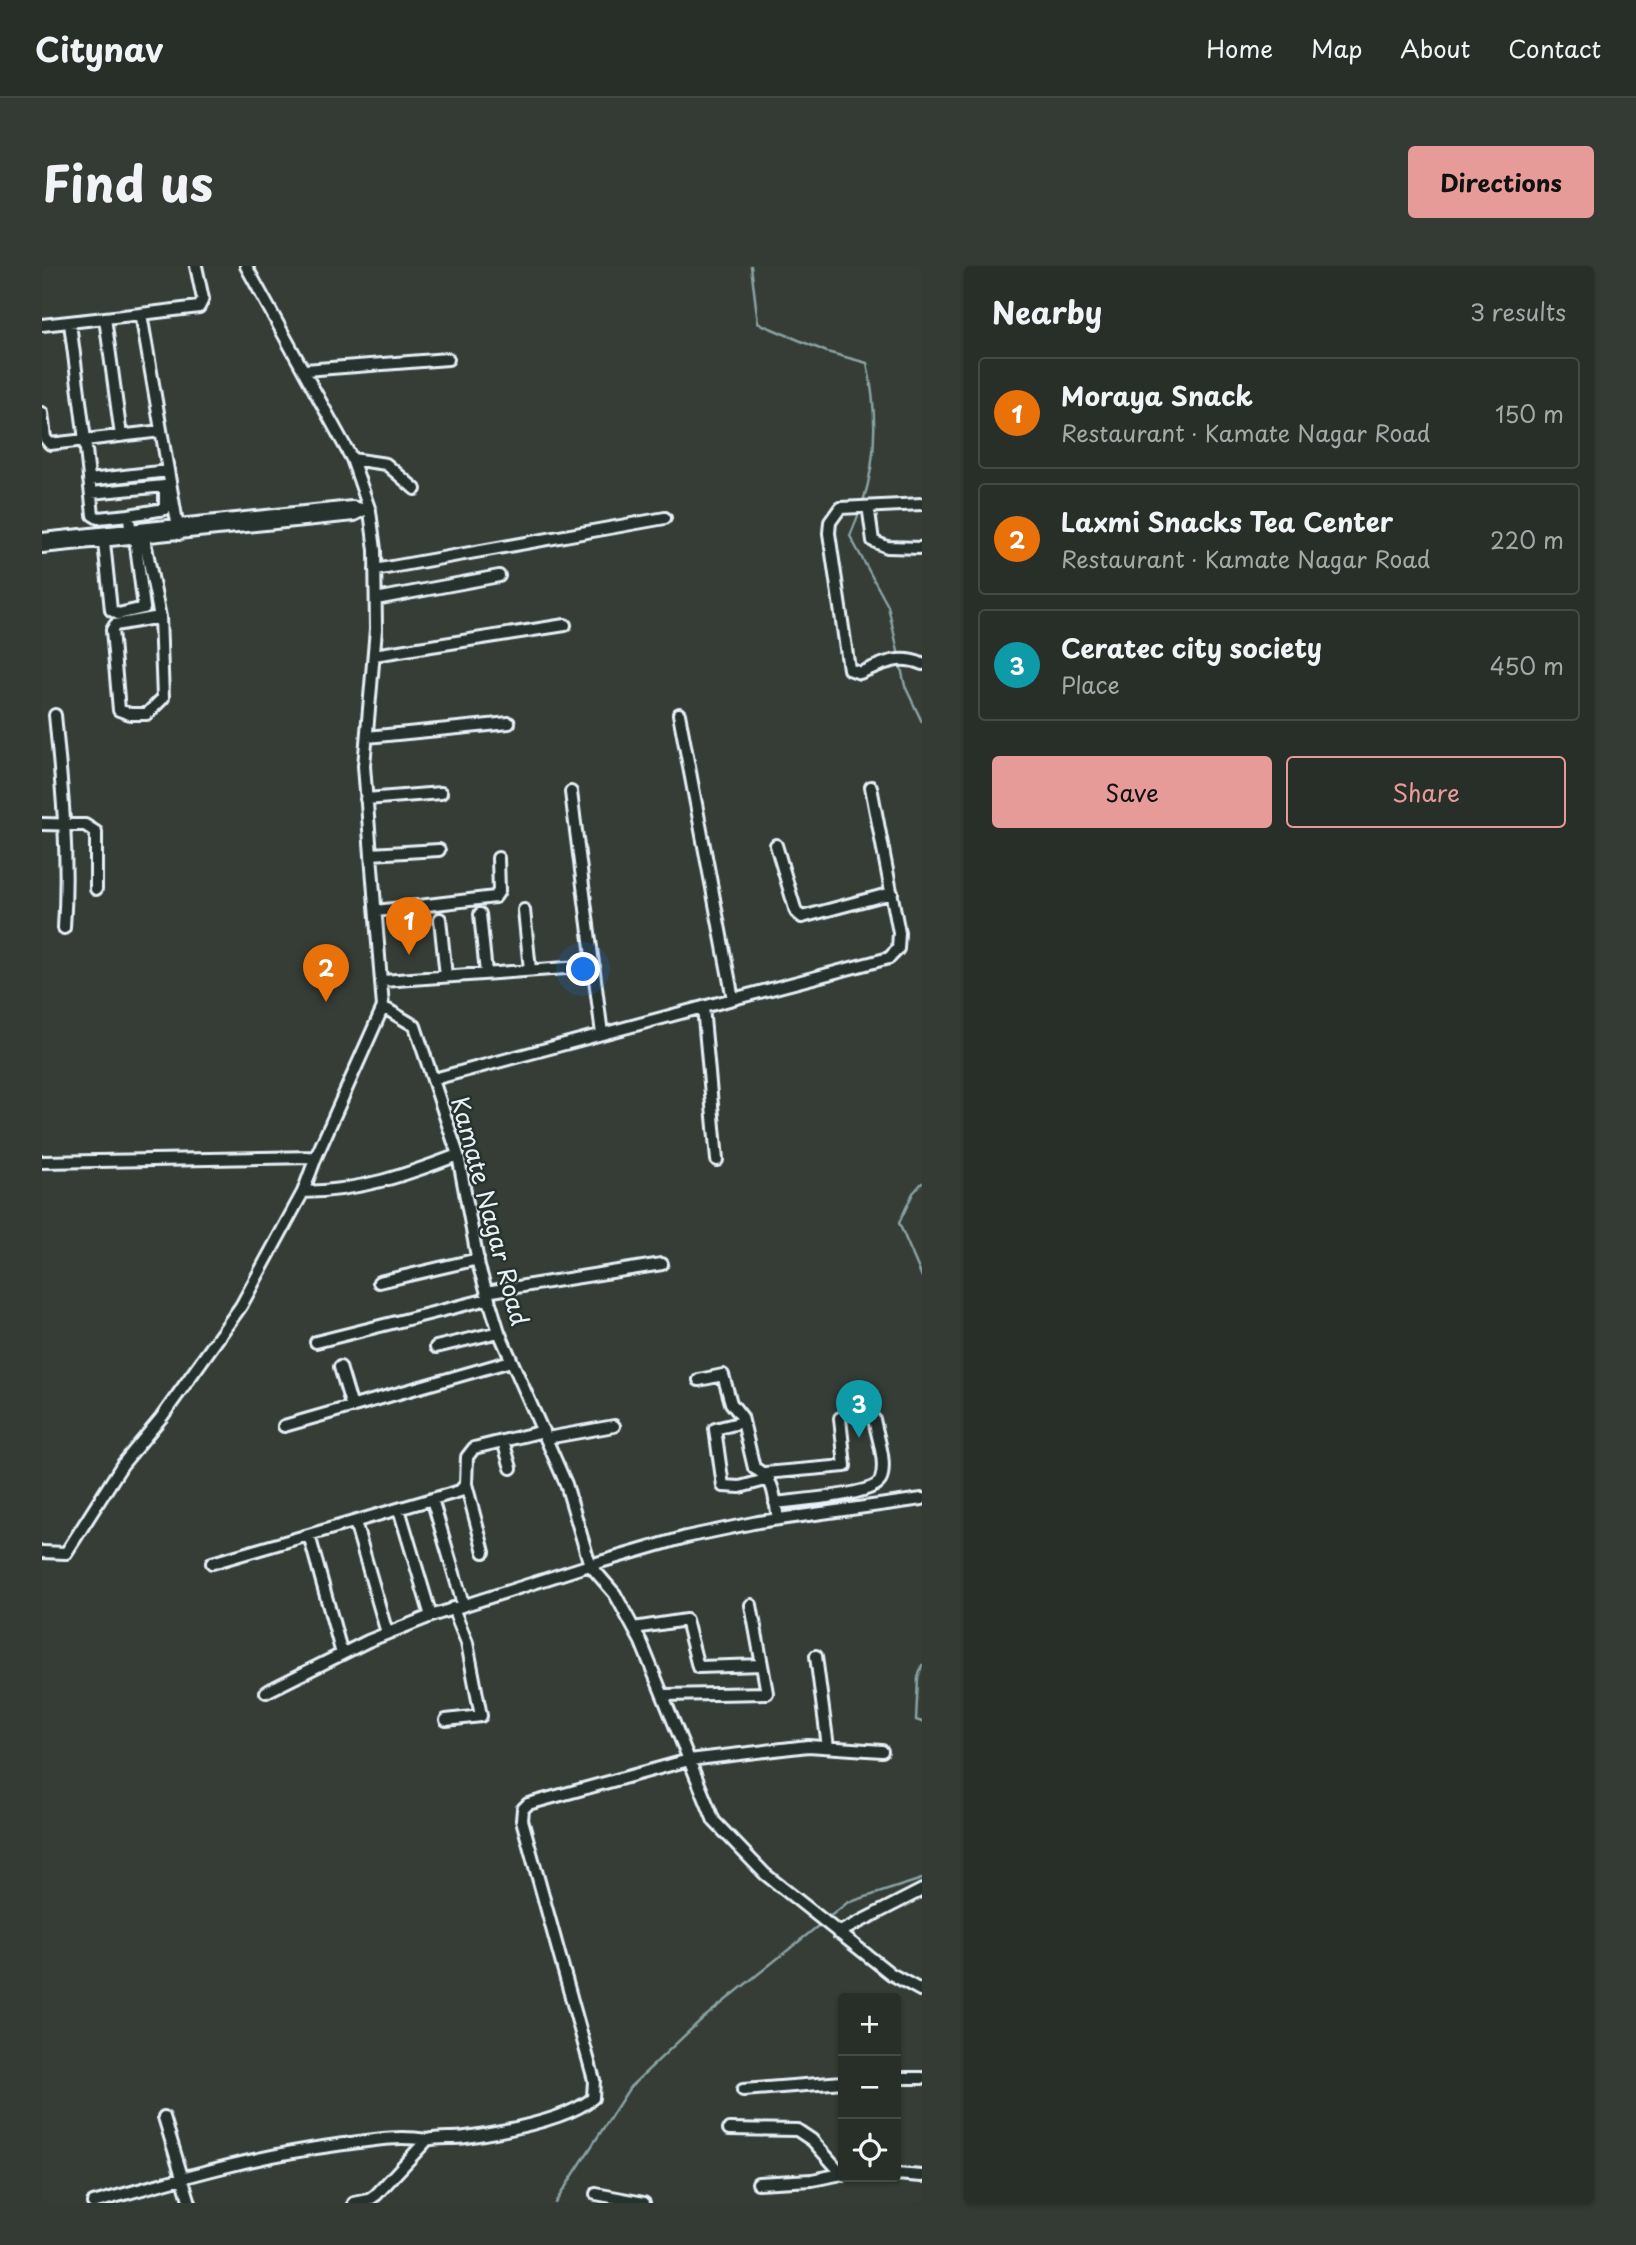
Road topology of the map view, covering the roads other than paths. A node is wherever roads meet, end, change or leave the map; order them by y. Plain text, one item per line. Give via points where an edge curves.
1 (195, 266) edge
2 (246, 266) edge
3 (141, 314) junction
4 (105, 318) junction
5 (71, 323) junction
6 (42, 325) edge
7 (448, 359) dead end
8 (305, 370) junction
9 (42, 412) edge
10 (161, 431) junction
11 (121, 436) junction
12 (85, 440) junction
13 (352, 458) junction
14 (168, 471) junction
15 (89, 480) junction
16 (415, 489) dead end
17 (91, 493) junction
18 (922, 504) edge
19 (864, 507) junction
20 (366, 511) junction
21 (129, 515) junction
22 (665, 518) dead end
23 (178, 530) junction
24 (136, 535) junction
25 (42, 539) edge
26 (104, 542) junction
27 (42, 547) edge
28 (922, 548) edge
29 (375, 570) junction
30 (499, 576) dead end
31 (376, 599) junction
32 (160, 617) junction
33 (565, 625) dead end
34 (374, 655) junction
35 (922, 664) edge
36 (679, 714) dead end
37 (55, 715) dead end
38 (509, 723) dead end
39 (367, 737) junction
40 (871, 787) dead end
41 (571, 792) dead end
42 (441, 793) dead end
43 (366, 799) junction
44 (42, 824) edge
45 (66, 825) junction
46 (776, 845) dead end
47 (439, 850) dead end
48 (371, 854) junction
49 (498, 858) dead end
50 (96, 889) dead end
51 (892, 892) junction
52 (376, 911) junction
53 (524, 911) dead end
54 (480, 914) dead end
55 (440, 919) dead end
56 (64, 928) dead end
57 (594, 966) junction
58 (530, 970) junction
59 (486, 973) junction
60 (446, 976) junction
61 (383, 981) junction
62 (733, 999) junction
63 (383, 1007) junction
64 (703, 1007) junction
65 (602, 1034) junction
66 (433, 1079) junction
67 (458, 1155) junction
68 (316, 1157) junction
69 (718, 1160) dead end
70 (42, 1162) edge
71 (303, 1192) junction
72 (478, 1259) junction
73 (662, 1264) dead end
74 (379, 1282) dead end
75 (487, 1296) junction
76 (499, 1332) junction
77 (316, 1342) dead end
78 (436, 1348) dead end
79 (511, 1361) junction
80 (341, 1367) dead end
81 (699, 1380) dead end
82 (352, 1407) junction
83 (840, 1419) dead end
84 (874, 1419) dead end
85 (743, 1422) junction
86 (284, 1426) dead end
87 (614, 1426) dead end
88 (545, 1435) junction
89 (503, 1441) junction
90 (511, 1468) dead end
91 (767, 1476) junction
92 (466, 1484) junction
93 (432, 1499) junction
94 (922, 1499) edge
95 (775, 1503) junction
96 (399, 1509) junction
97 (778, 1519) junction
98 (355, 1522) junction
99 (309, 1535) junction
100 (42, 1552) edge
101 (484, 1552) dead end
102 (212, 1563) dead end
103 (590, 1565) junction
104 (751, 1605) dead end
105 (458, 1606) junction
106 (431, 1615) junction
107 (634, 1628) junction
108 (387, 1633) junction
109 (342, 1654) junction
110 (816, 1656) dead end
111 (762, 1665) junction
112 (265, 1692) dead end
113 (664, 1695) junction
114 (446, 1720) dead end
115 (828, 1747) junction
116 (883, 1751) dead end
117 (689, 1760) junction
118 (922, 1890) edge
119 (838, 1933) junction
120 (922, 1991) edge
121 (901, 2078) edge
122 (922, 2078) edge
123 (838, 2082) edge
124 (743, 2090) dead end
125 (164, 2117) dead end
126 (729, 2129) dead end
127 (427, 2140) junction
128 (838, 2170) edge
129 (901, 2174) edge
130 (838, 2176) edge
131 (922, 2176) edge
132 (182, 2177) junction
133 (758, 2183) dead end
134 (596, 2194) dead end
135 (93, 2203) edge
136 (190, 2203) edge
137 (354, 2203) edge
138 (644, 2203) edge

1 - 3 street via 203,299 199,307
2 - 8 street
3 - 4 street
3 - 10 street
4 - 5 street
4 - 11 street
5 - 6 street
5 - 12 street
7 - 8 street
8 - 13 street
9 - 12 street via 45,439 50,444
10 - 11 street
10 - 14 street
11 - 12 street
12 - 15 street
13 - 16 street via 386,464
13 - 20 street
14 - 15 street
14 - 23 street
15 - 17 street
17 - 21 street via 94,517
17 - 21 street via 165,486 165,509
18 - 19 street
19 - 28 street via 873,541 887,547
19 - 35 street via 840,508 830,522 849,669 860,673 898,659
20 - 23 street
20 - 29 street
21 - 24 street
22 - 29 street
23 - 24 street
24 - 25 street
24 - 26 street
24 - 26 street via 144,608 118,614 111,610
24 - 32 street
26 - 27 street
29 - 31 street
30 - 31 street
31 - 34 street
32 - 32 street via 163,698 147,714 119,710 112,630 115,625
33 - 34 street
34 - 39 street
36 - 62 street
37 - 45 street
38 - 39 street
39 - 43 street
40 - 51 street
41 - 57 street
42 - 43 street
43 - 48 street
44 - 45 street
45 - 50 street via 91,826 96,832
45 - 56 street
46 - 51 street via 796,912 802,917
47 - 48 street
48 - 52 street
49 - 52 street via 499,891 495,897
51 - 62 street via 900,942 894,955
52 - 61 street
53 - 58 street
54 - 59 street
55 - 60 street
57 - 58 street
57 - 65 street
58 - 59 street
59 - 60 street
60 - 61 street
61 - 63 street
62 - 64 street
63 - 66 street, Kamate Nagar Road via 415,1026
63 - 68 street
64 - 65 street
64 - 69 street
65 - 66 street
66 - 67 street, Kamate Nagar Road
67 - 71 street via 419,1172 361,1188
67 - 72 street, Kamate Nagar Road
68 - 70 street
68 - 71 street
71 - 100 street via 241,1306 122,1465 66,1553
72 - 74 street
72 - 75 street, Kamate Nagar Road
73 - 75 street
75 - 76 street, Kamate Nagar Road
75 - 77 street
76 - 78 street
76 - 79 street, Kamate Nagar Road
79 - 82 street
79 - 88 street, Kamate Nagar Road
80 - 82 street
81 - 85 street via 723,1375 731,1403
82 - 86 street
83 - 91 street via 845,1466
84 - 95 street via 883,1466 876,1487
85 - 91 street via 754,1468
85 - 91 street via 715,1429 723,1486 740,1487
87 - 88 street
88 - 89 street
88 - 103 street, Kamate Nagar Road via 566,1484
89 - 90 street
89 - 92 street via 471,1451
91 - 95 street
92 - 93 street via 460,1491
92 - 101 street
93 - 96 street
93 - 105 street
94 - 97 street
95 - 97 street
96 - 98 street
96 - 106 street
97 - 103 street via 685,1537
98 - 99 street
98 - 108 street
99 - 102 street
99 - 109 street
103 - 105 street
103 - 107 street, Kamate Nagar Road via 615,1594
104 - 111 street
105 - 106 street
105 - 114 street via 481,1716
106 - 108 street
107 - 111 street via 686,1620 698,1667
107 - 113 street, Kamate Nagar Road
108 - 109 street
109 - 112 street
110 - 115 street
111 - 113 street via 768,1693
113 - 117 street, Kamate Nagar Road
115 - 116 street
115 - 117 street
117 - 119 street, Kamate Nagar Road via 714,1821 765,1874
117 - 127 street via 528,1804 521,1814 594,2080 593,2098 584,2106 511,2127
118 - 119 street
119 - 120 street, Kamate Nagar Road via 891,1974
121 - 122 street
123 - 124 street
125 - 132 street
126 - 128 street via 797,2130
127 - 132 street via 403,2136 291,2151
127 - 137 street via 376,2195
129 - 131 street
130 - 133 street
132 - 135 street
132 - 136 street
134 - 138 street

